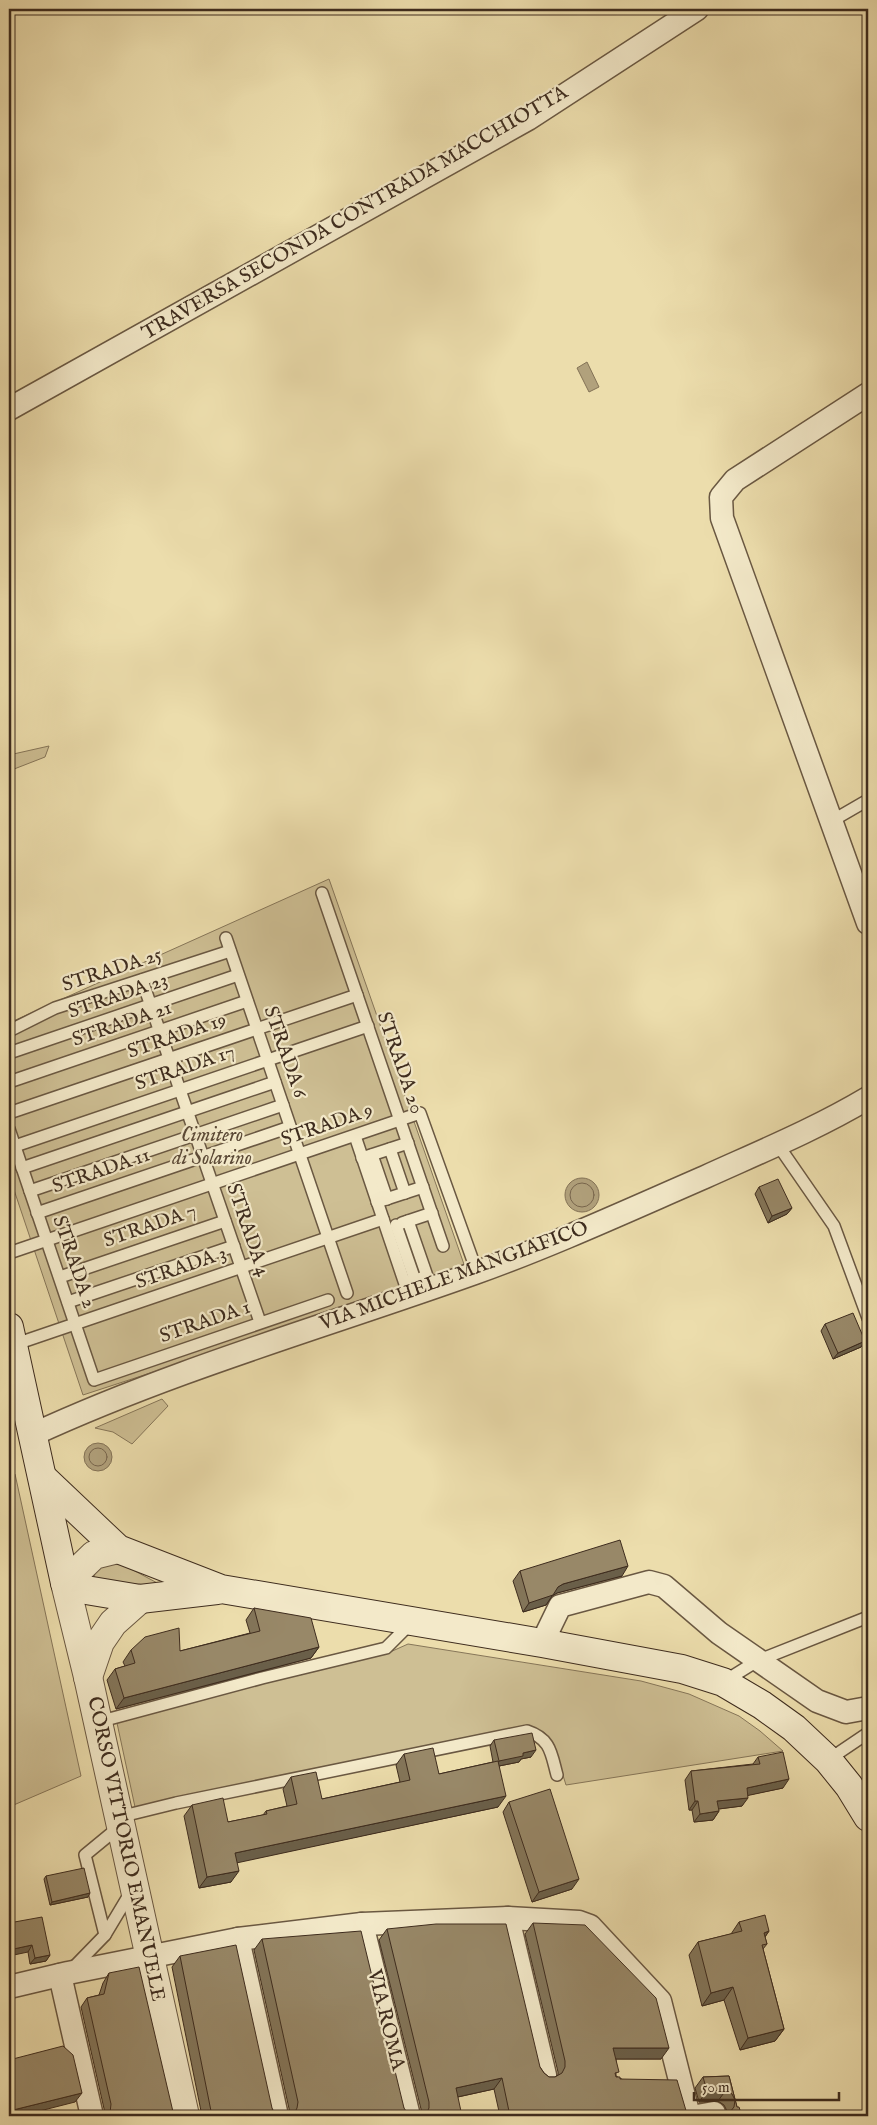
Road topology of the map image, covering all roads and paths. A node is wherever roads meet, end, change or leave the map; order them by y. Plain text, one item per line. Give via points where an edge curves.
1 (696, 9) edge
2 (868, 394) edge
3 (9, 409) edge
4 (868, 800) edge
5 (830, 822) junction
6 (322, 893) dead end
7 (868, 923) edge
8 (226, 938) dead end
9 (230, 951) junction
10 (238, 975) junction
11 (142, 980) junction
12 (357, 995) junction
13 (247, 1001) junction
14 (151, 1005) junction
15 (368, 1026) junction
16 (257, 1029) junction
17 (9, 1031) edge
18 (160, 1031) junction
19 (9, 1053) edge
20 (170, 1059) junction
21 (267, 1060) junction
22 (9, 1082) edge
23 (275, 1082) junction
24 (180, 1090) junction
25 (868, 1098) edge
26 (283, 1105) junction
27 (188, 1111) junction
28 (9, 1113) edge
29 (400, 1120) junction
30 (290, 1127) junction
31 (9, 1129) edge
32 (196, 1135) junction
33 (354, 1136) junction
34 (408, 1143) junction
35 (778, 1145) junction
36 (15, 1146) junction
37 (390, 1149) junction
38 (300, 1154) junction
39 (203, 1156) junction
40 (367, 1157) junction
41 (22, 1168) junction
42 (213, 1184) junction
43 (423, 1186) junction
44 (30, 1191) junction
45 (405, 1193) junction
46 (382, 1200) junction
47 (37, 1213) junction
48 (432, 1213) junction
49 (225, 1221) junction
50 (408, 1221) junction
51 (389, 1224) junction
52 (328, 1238) junction
53 (47, 1240) junction
54 (234, 1246) junction
55 (443, 1246) dead end
56 (9, 1253) edge
57 (241, 1267) junction
58 (477, 1272) junction
59 (60, 1277) junction
60 (347, 1292) dead end
61 (328, 1300) dead end
62 (68, 1302) junction
63 (868, 1318) edge
64 (260, 1322) junction
65 (76, 1323) junction
66 (11, 1336) edge
67 (94, 1380) joint
68 (32, 1435) junction
69 (43, 1478) junction
70 (118, 1549) junction
71 (65, 1583) junction
72 (221, 1589) junction
73 (140, 1599) junction
74 (868, 1616) edge
75 (412, 1621) junction
76 (542, 1643) junction
77 (757, 1660) junction
78 (88, 1677) junction
79 (723, 1682) junction
80 (868, 1708) edge
81 (98, 1722) junction
82 (868, 1733) edge
83 (828, 1760) junction
84 (558, 1775) dead end
85 (868, 1817) edge
86 (120, 1822) junction
87 (134, 1887) junction
88 (508, 1918) junction
89 (362, 1924) junction
90 (105, 1935) junction
91 (238, 1939) junction
92 (149, 1957) junction
93 (64, 1974) junction
94 (9, 1988) edge
95 (545, 2075) edge
96 (92, 2116) edge
97 (184, 2116) edge
98 (277, 2116) edge
99 (409, 2116) edge
100 (689, 2116) edge

1 - 3 street, TRAVERSA SECONDA CONTRADA MACCHIOTTA via 528,119
2 - 5 street via 735,480 721,496 722,518
4 - 5 lane
5 - 7 street
6 - 12 lane, STRADA 20
8 - 9 lane, STRADA 6
9 - 10 lane, STRADA 6
9 - 11 lane, STRADA 25
10 - 13 lane, STRADA 6
10 - 14 lane, STRADA 23
11 - 14 lane, STRADA 4
11 - 17 lane, STRADA 25 via 55,1008
12 - 15 lane, STRADA 20
12 - 16 lane, STRADA 19
13 - 16 lane, STRADA 6
13 - 18 lane, STRADA 21
14 - 18 lane, STRADA 4
14 - 19 lane, STRADA 23
15 - 21 lane, STRADA 17
15 - 29 lane, STRADA 20
16 - 20 lane, STRADA 19
16 - 21 lane, STRADA 6
18 - 20 lane, STRADA 4
18 - 22 lane, STRADA 21
20 - 24 lane, STRADA 4
20 - 28 lane, STRADA 19
21 - 23 lane, STRADA 6
21 - 24 lane, STRADA 17
23 - 26 lane, STRADA 6
23 - 27 lane
24 - 27 lane, STRADA 4
24 - 36 lane, STRADA 17
25 - 35 street, VIA MICHELE MANGIAFICO
26 - 30 lane, STRADA 6
26 - 32 lane
27 - 32 lane, STRADA 4
27 - 41 lane
29 - 33 lane, STRADA 9
29 - 34 lane, STRADA 20
29 - 58 lane, STRADA 9 via 420,1112
30 - 38 lane, STRADA 6
30 - 39 lane, STRADA 11
31 - 36 lane, STRADA 2
32 - 39 lane, STRADA 4
32 - 44 lane
33 - 38 lane, STRADA 9
33 - 40 lane
34 - 37 lane
34 - 43 lane, STRADA 20
35 - 58 street, VIA MICHELE MANGIAFICO via 603,1222
35 - 63 lane via 834,1226
36 - 41 lane, STRADA 2
37 - 40 lane
37 - 45 lane
38 - 42 lane, STRADA 9
38 - 52 lane, STRADA 6
39 - 42 lane, STRADA 4
39 - 47 lane, STRADA 11
40 - 46 lane
41 - 44 lane, STRADA 2
42 - 49 lane, STRADA 4
42 - 53 lane, STRADA 9
43 - 45 lane
43 - 48 lane, STRADA 20
44 - 47 lane, STRADA 2
45 - 46 lane
46 - 51 lane
47 - 53 lane, STRADA 2
48 - 50 lane, STRADA 3
48 - 55 lane, STRADA 20
49 - 54 lane, STRADA 4
49 - 59 lane, STRADA 7
50 - 51 lane, STRADA 3
50 - 51 lane via 427,1276 410,1282
51 - 52 lane, STRADA 3
52 - 57 lane, STRADA 3
52 - 60 lane, STRADA 6
53 - 56 lane, STRADA 9
53 - 59 lane, STRADA 2
54 - 57 lane, STRADA 4
54 - 62 lane
57 - 64 lane, STRADA 4
57 - 65 lane, STRADA 3
58 - 68 street, VIA MICHELE MANGIAFICO via 188,1371 94,1406
59 - 62 lane, STRADA 2
61 - 64 lane, STRADA 1
62 - 65 lane, STRADA 2
64 - 67 lane, STRADA 1
65 - 66 lane, STRADA 3
65 - 67 lane, STRADA 2
66 - 68 main road, CORSO VITTORIO EMANUELE
68 - 69 main road, CORSO VITTORIO EMANUELE
69 - 70 main road
69 - 71 main road, CORSO VITTORIO EMANUELE
70 - 71 main road via 94,1555
70 - 72 main road
71 - 73 main road
71 - 78 main road, CORSO VITTORIO EMANUELE
72 - 73 main road
72 - 75 main road
73 - 78 main road via 113,1623 100,1642
74 - 77 lane
75 - 76 main road
75 - 81 lane via 386,1648
76 - 77 street via 560,1606 649,1582 664,1586 707,1624
76 - 79 main road via 682,1669
77 - 79 lane
77 - 80 street via 817,1701 846,1712
78 - 81 main road, CORSO VITTORIO EMANUELE
79 - 83 main road via 794,1728
81 - 86 main road, CORSO VITTORIO EMANUELE
82 - 83 lane
83 - 85 main road
84 - 86 lane via 547,1742 527,1731 176,1803
86 - 87 main road, CORSO VITTORIO EMANUELE
86 - 90 lane via 85,1855
87 - 90 lane
87 - 92 main road, CORSO VITTORIO EMANUELE
88 - 89 street
88 - 95 street
88 - 100 street via 578,1922 590,1926 660,2001
89 - 91 street
89 - 99 street, VIA ROMA
90 - 93 lane
91 - 92 street
91 - 98 street
92 - 93 street
92 - 97 main road, CORSO VITTORIO EMANUELE
93 - 94 street
93 - 96 street

